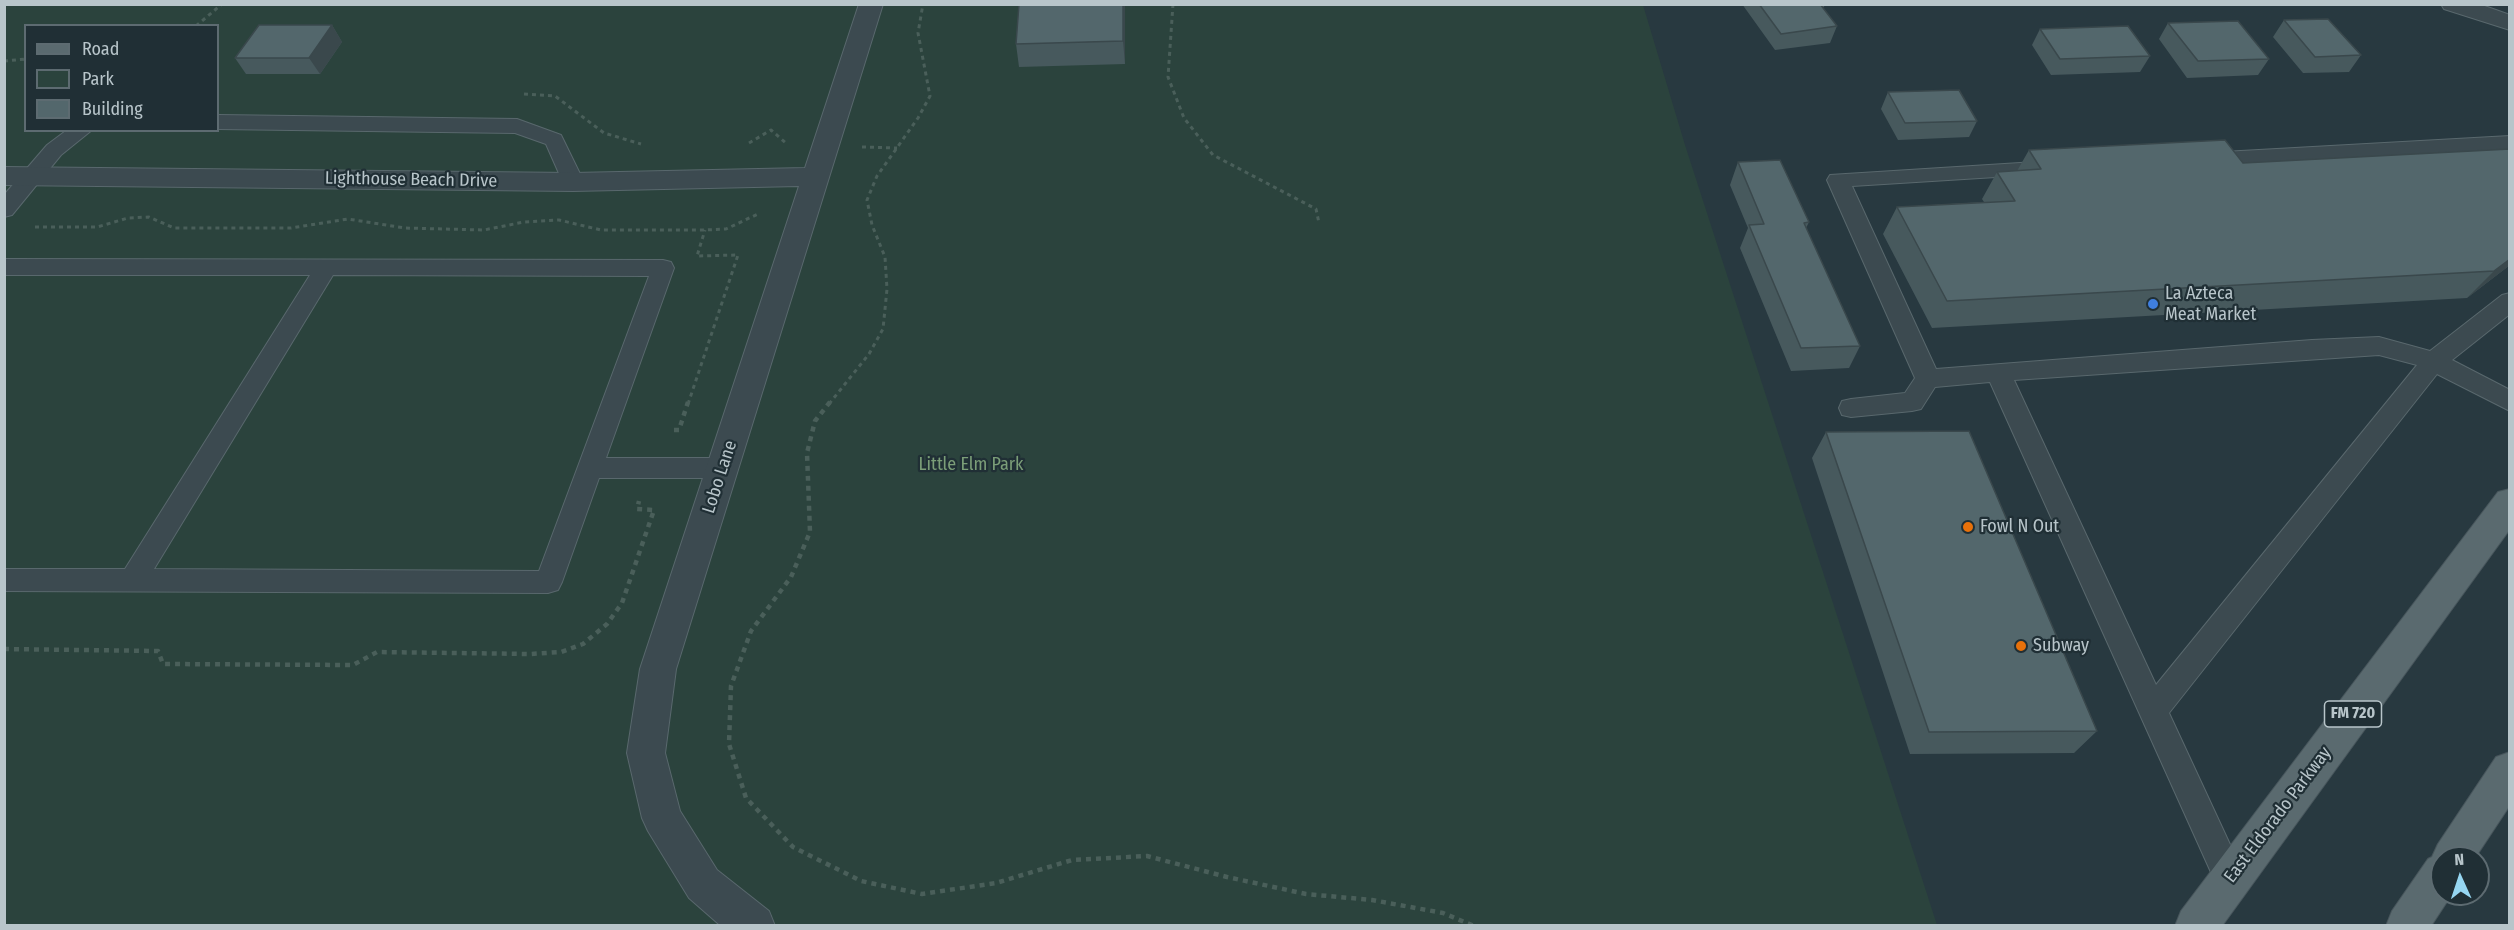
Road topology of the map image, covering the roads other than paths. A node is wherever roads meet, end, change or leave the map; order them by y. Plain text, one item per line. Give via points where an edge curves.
1 (870, 4) edge
2 (2453, 4) edge
3 (2510, 23) edge
4 (219, 122) edge
5 (79, 132) edge
6 (2510, 143) edge
7 (2184, 161) edge
8 (2077, 167) edge
9 (4, 176) edge
10 (33, 176) junction
11 (817, 177) junction
12 (573, 182) junction
13 (4, 210) edge
14 (4, 267) edge
15 (326, 268) junction
16 (2510, 301) edge
17 (2434, 361) junction
18 (1998, 372) junction
19 (1928, 379) junction
20 (2510, 402) edge
21 (1851, 408) dead end
22 (590, 468) junction
23 (723, 468) junction
24 (2510, 502) edge
25 (4, 580) edge
26 (132, 581) junction
27 (2153, 711) junction
28 (2510, 770) edge
29 (2460, 846) edge
30 (2230, 879) junction
31 (2430, 891) edge
32 (754, 926) edge
33 (2196, 926) edge
34 (2407, 926) edge

1 - 11 street, Lobo Lane
2 - 3 street
4 - 12 lane via 517,126 554,140
5 - 10 lane via 54,150
6 - 7 lane
8 - 19 lane via 1838,180
9 - 10 street, Lighthouse Beach Drive
10 - 12 street, Lighthouse Beach Drive
10 - 13 lane
11 - 12 street, Lighthouse Beach Drive
11 - 23 street, Lobo Lane
14 - 15 lane
15 - 22 lane via 663,268
15 - 26 lane
16 - 17 lane
17 - 18 lane via 2379,346
17 - 20 lane
17 - 27 lane
18 - 19 lane
18 - 27 lane
19 - 21 lane via 1912,402
22 - 23 lane
22 - 26 lane via 548,582
23 - 32 street, Lobo Lane via 658,669 646,753 662,818 703,884
24 - 30 main road, East Eldorado Parkway / FM 720
25 - 26 lane
27 - 30 lane
28 - 29 main road
30 - 33 main road, East Eldorado Parkway / FM 720
31 - 34 main road

